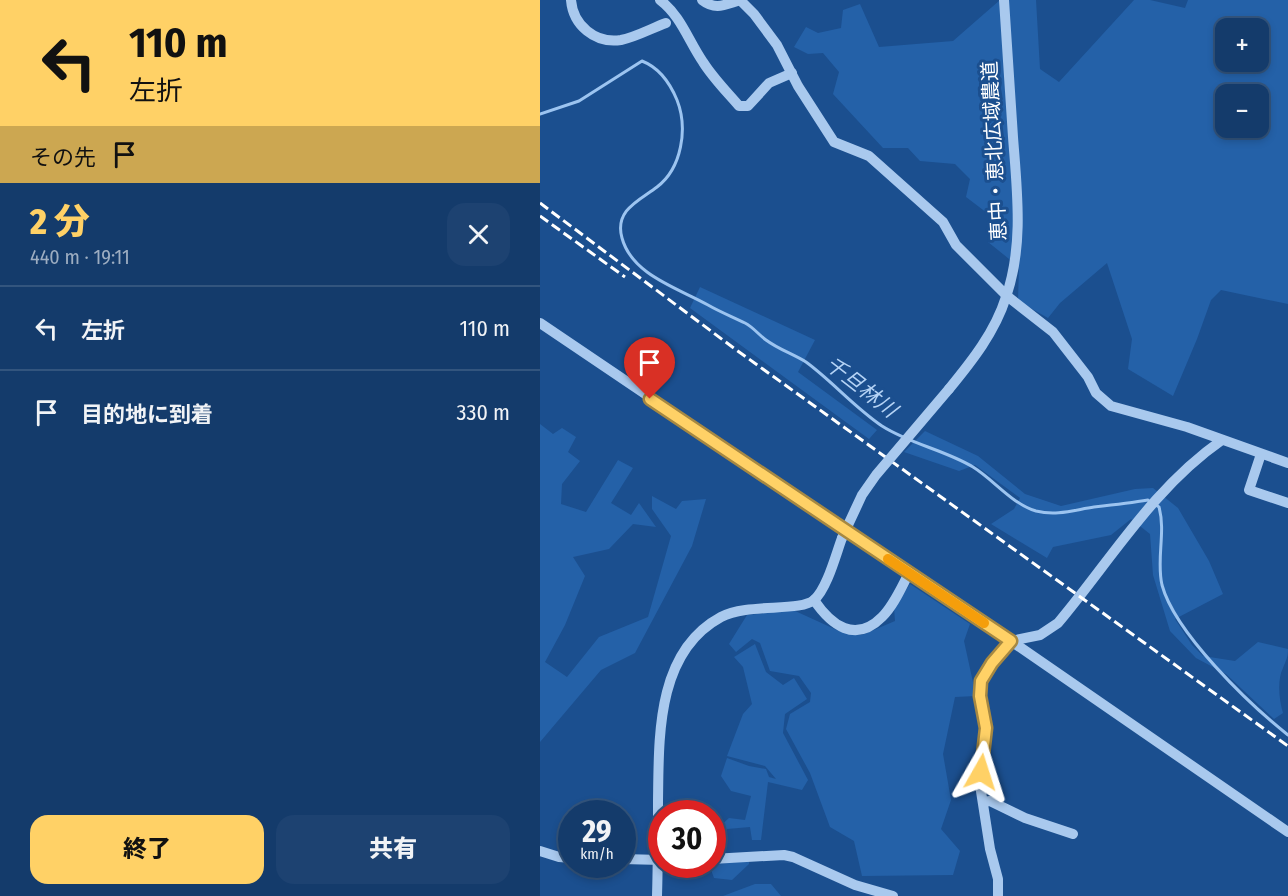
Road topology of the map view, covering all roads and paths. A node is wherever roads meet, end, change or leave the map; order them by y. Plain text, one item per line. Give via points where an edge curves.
1 (571, 0) edge
2 (660, 0) edge
3 (702, 0) edge
4 (740, 0) edge
5 (1004, 0) edge
6 (666, 23) dead end
7 (792, 73) junction
8 (1007, 296) junction
9 (540, 323) edge
10 (1222, 440) junction
11 (1261, 454) junction
12 (1288, 463) edge
13 (1288, 503) edge
14 (909, 573) junction
15 (814, 600) junction
16 (1011, 641) junction
17 (659, 800) edge
18 (983, 802) junction
19 (1288, 832) edge
20 (1073, 834) dead end
21 (540, 851) edge
22 (558, 857) edge
23 (726, 857) edge
24 (658, 878) edge
25 (657, 896) edge
26 (893, 896) edge
27 (998, 896) edge

1 - 6 street via 577,21 589,33 604,39 629,38
2 - 7 street via 680,19 704,65 739,106 748,106 769,84
3 - 4 street via 717,7
4 - 7 street via 777,45
5 - 8 street, 恵中・恵北広域農道 via 1018,232
7 - 8 street via 834,142 869,156 943,222 956,245
8 - 10 street via 1053,332 1096,393 1112,406
8 - 15 street, 恵中・恵北広域農道, bridge via 968,366 862,495 824,586
9 - 14 street
10 - 11 street
10 - 16 street via 1175,478 1058,622 1040,635
11 - 12 street
11 - 13 street via 1249,490
14 - 15 street via 882,617 865,628 849,629 832,622
14 - 16 street
15 - 17 street via 729,613 705,628 686,651 670,681 662,715
16 - 18 street via 981,681 986,728 981,758
16 - 19 street
18 - 20 street via 990,801
18 - 27 street
21 - 22 street
23 - 26 street via 794,857 855,885
24 - 25 street

